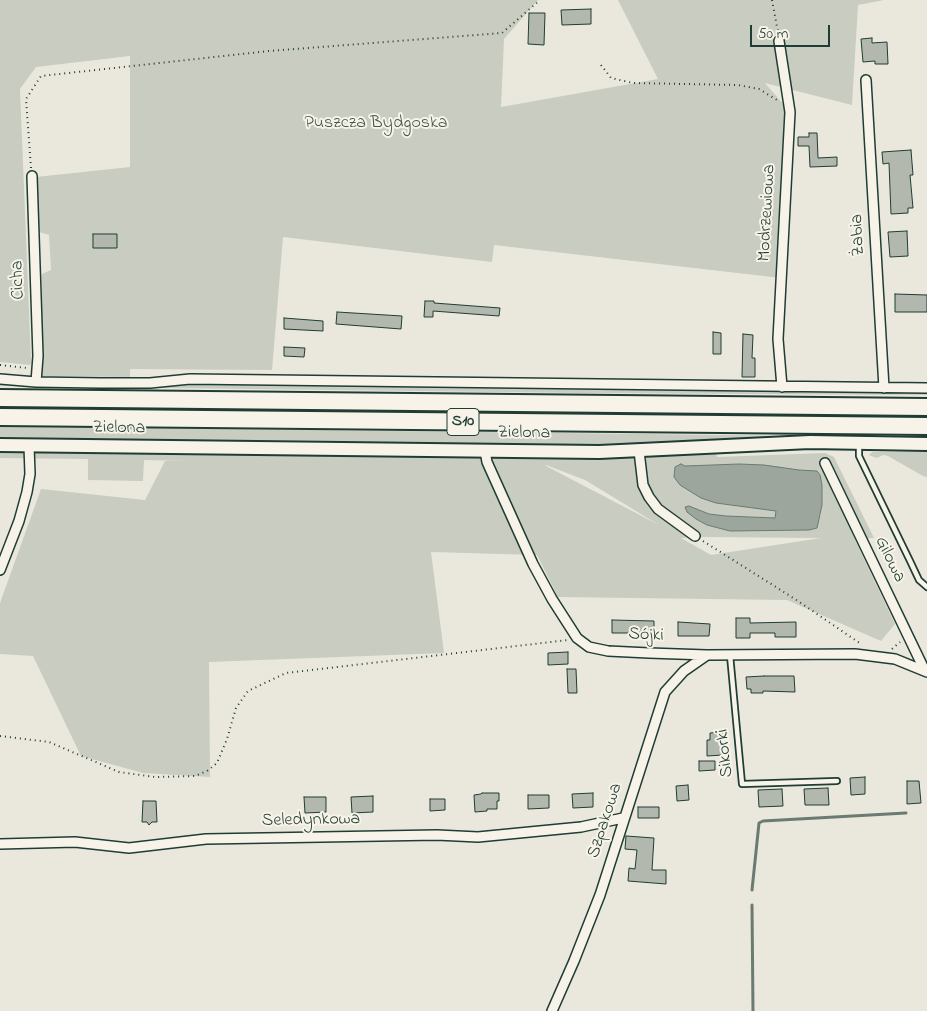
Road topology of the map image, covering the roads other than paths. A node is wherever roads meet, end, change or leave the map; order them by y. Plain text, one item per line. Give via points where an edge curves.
1 (779, 41) road end
2 (866, 80) dead end
3 (32, 176) road end
4 (0, 379) edge
5 (36, 382) junction
6 (782, 387) junction
7 (884, 388) junction
8 (927, 388) edge
9 (0, 398) edge
10 (927, 407) edge
11 (0, 417) edge
12 (927, 426) edge
13 (859, 443) junction
14 (927, 444) edge
15 (0, 446) edge
16 (29, 446) junction
17 (485, 450) junction
18 (638, 451) junction
19 (825, 463) dead end
20 (695, 536) road end
21 (0, 570) edge
22 (927, 587) edge
23 (707, 655) junction
24 (730, 655) junction
25 (926, 672) edge
26 (837, 780) dead end
27 (623, 818) junction
28 (0, 844) edge
29 (552, 1011) edge

1 - 6 street, Modrzewiowa via 789,119 778,339
2 - 7 street, Żabia
3 - 5 street, Cicha via 38,356
4 - 5 street
5 - 6 street via 150,383 190,379
6 - 7 street
7 - 8 street
9 - 10 highway, S10
11 - 12 highway, S10
13 - 14 street, Zielona
13 - 18 street, Zielona via 747,444
13 - 22 lane via 859,456 919,580
15 - 16 street, Zielona
16 - 17 street, Zielona
16 - 21 street via 28,492
17 - 18 street, Zielona
17 - 23 street, Sójki via 486,462 533,564 578,638 589,647 608,651
18 - 20 street via 643,485 649,497 658,509
19 - 25 street, Gilowa
23 - 24 street, Sójki
23 - 27 street, Szpakowa via 665,692
24 - 25 street, Sójki via 855,654 895,659
24 - 26 lane, Sikorki via 742,784
27 - 28 street, Seledynkowa via 581,827 478,837 206,839 129,848 75,842
27 - 29 street, Szpakowa via 600,895

